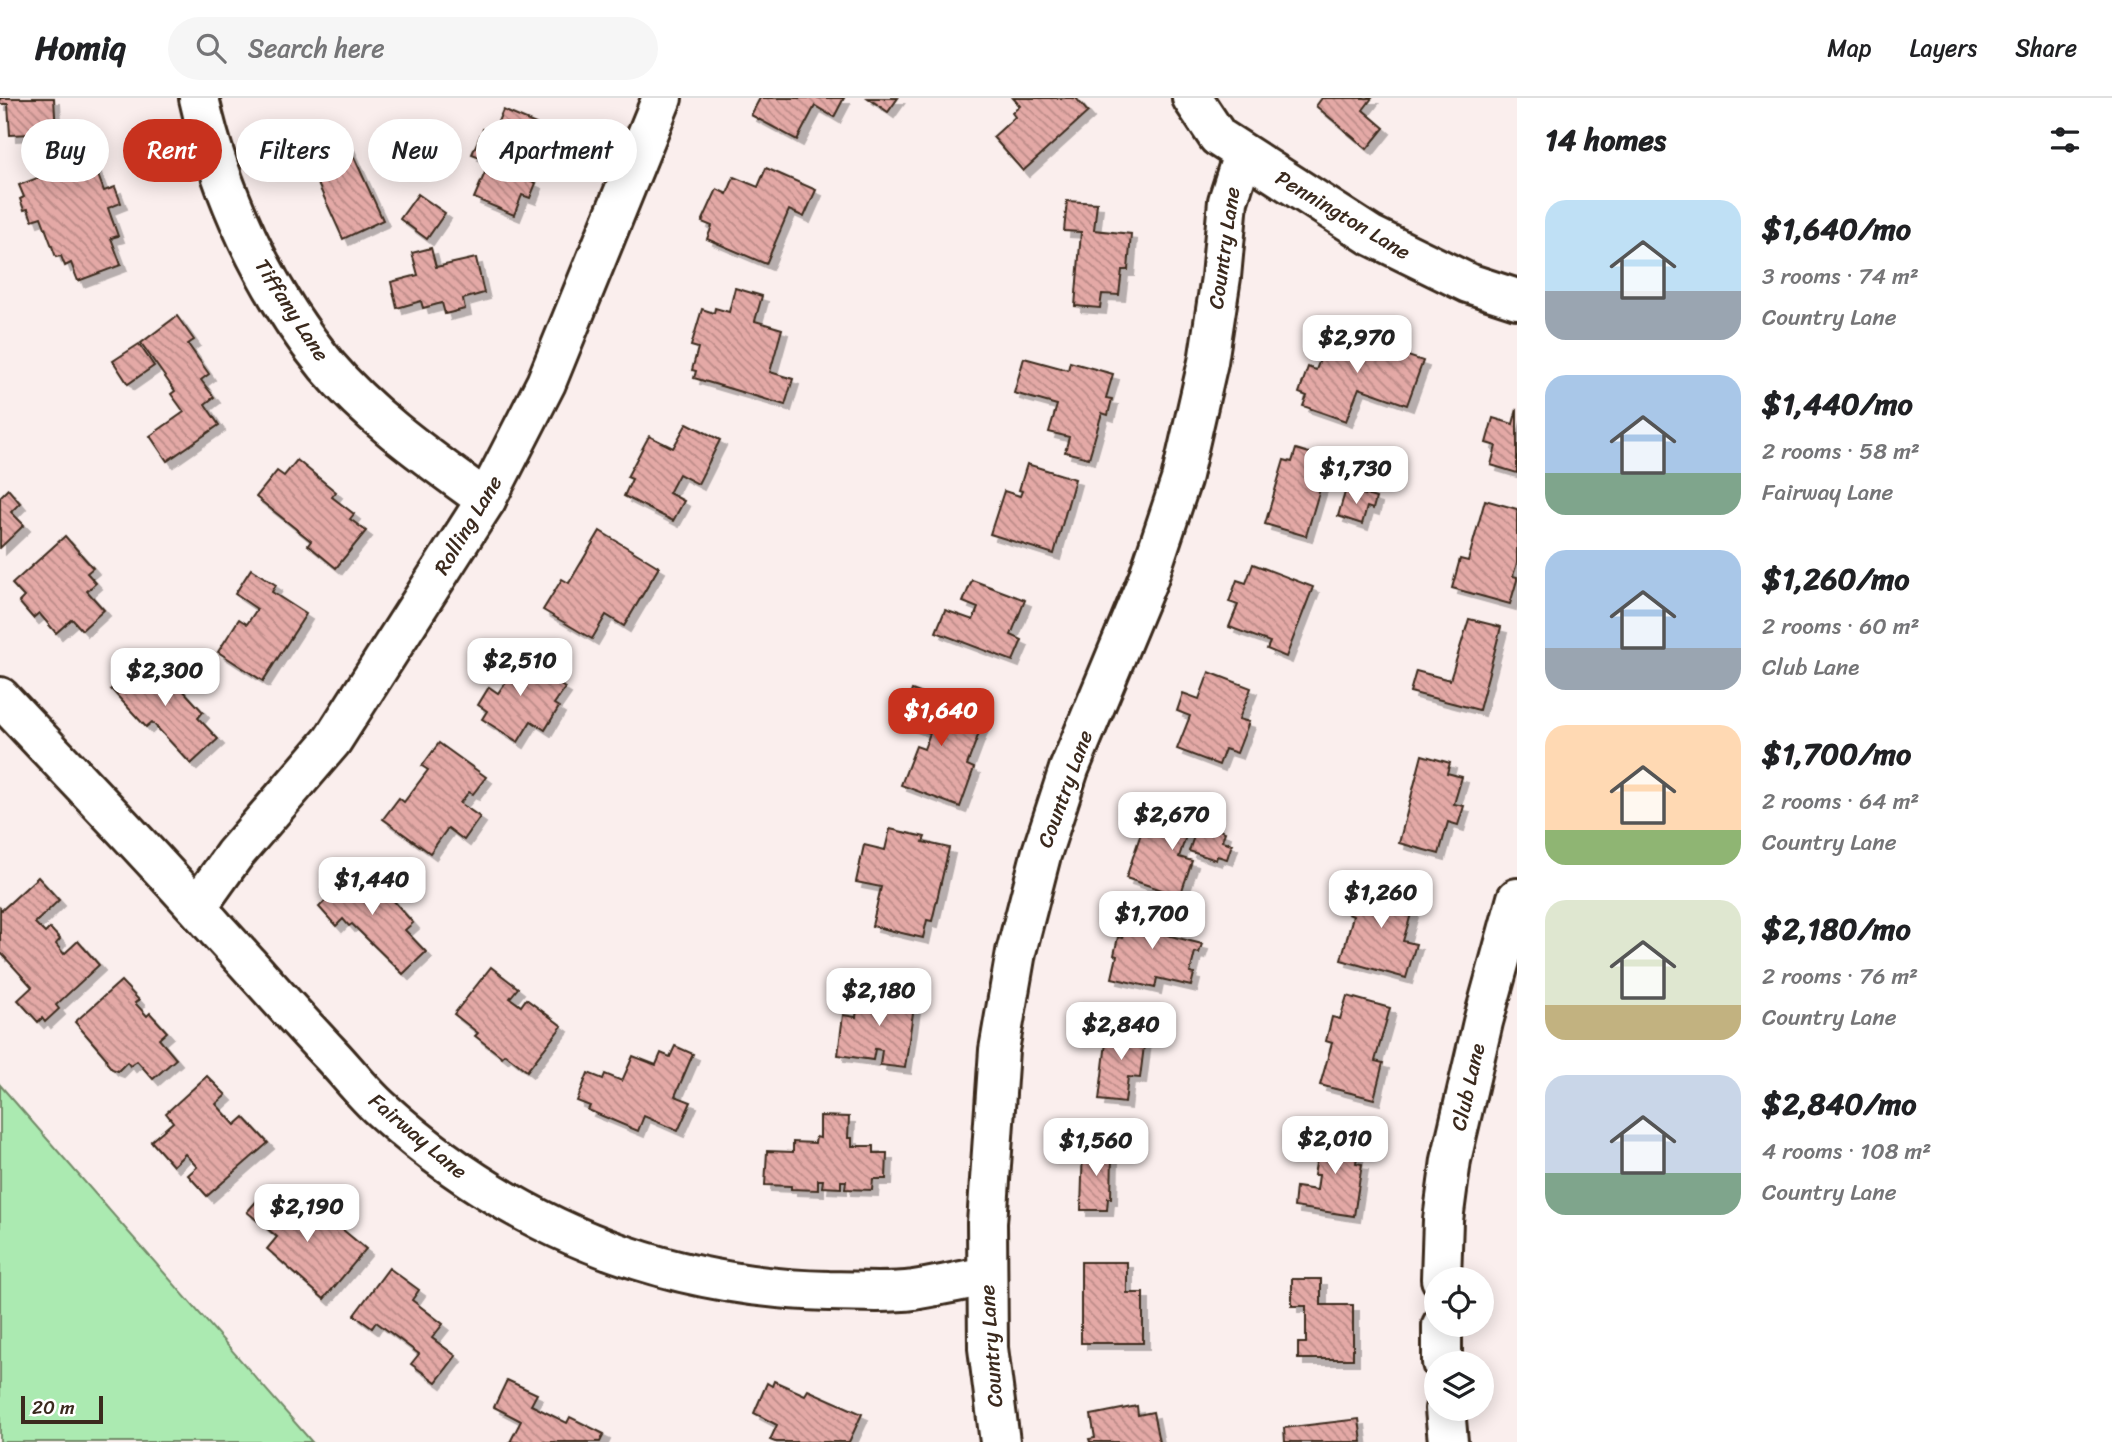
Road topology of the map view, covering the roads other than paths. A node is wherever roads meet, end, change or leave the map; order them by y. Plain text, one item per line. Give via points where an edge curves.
1 (199, 98) edge
2 (662, 98) edge
3 (1193, 98) edge
4 (1243, 154) junction
5 (1517, 299) edge
6 (486, 500) junction
7 (0, 696) edge
8 (1517, 898) edge
9 (197, 907) junction
10 (1441, 1267) edge
11 (986, 1276) junction
12 (1446, 1421) edge
13 (1000, 1442) edge
14 (1448, 1442) edge

1 - 6 street, Tiffany Lane via 243,229 294,321 328,367 371,411
2 - 6 street, Rolling Lane via 546,383
3 - 4 street, Pennington Lane via 1218,137
4 - 5 street, Pennington Lane via 1370,235 1468,283
4 - 11 street, Country Lane via 1228,201 1208,362 1181,480 1148,579 1069,769 1016,952 998,1063
6 - 9 street, Rolling Lane via 332,741 234,855
7 - 9 street, Fairway Lane
8 - 10 street, Club Lane via 1451,1160
9 - 11 street, Fairway Lane via 379,1107 440,1159 541,1221 650,1265 777,1290 912,1290
11 - 13 street, Country Lane via 988,1348
12 - 14 street

